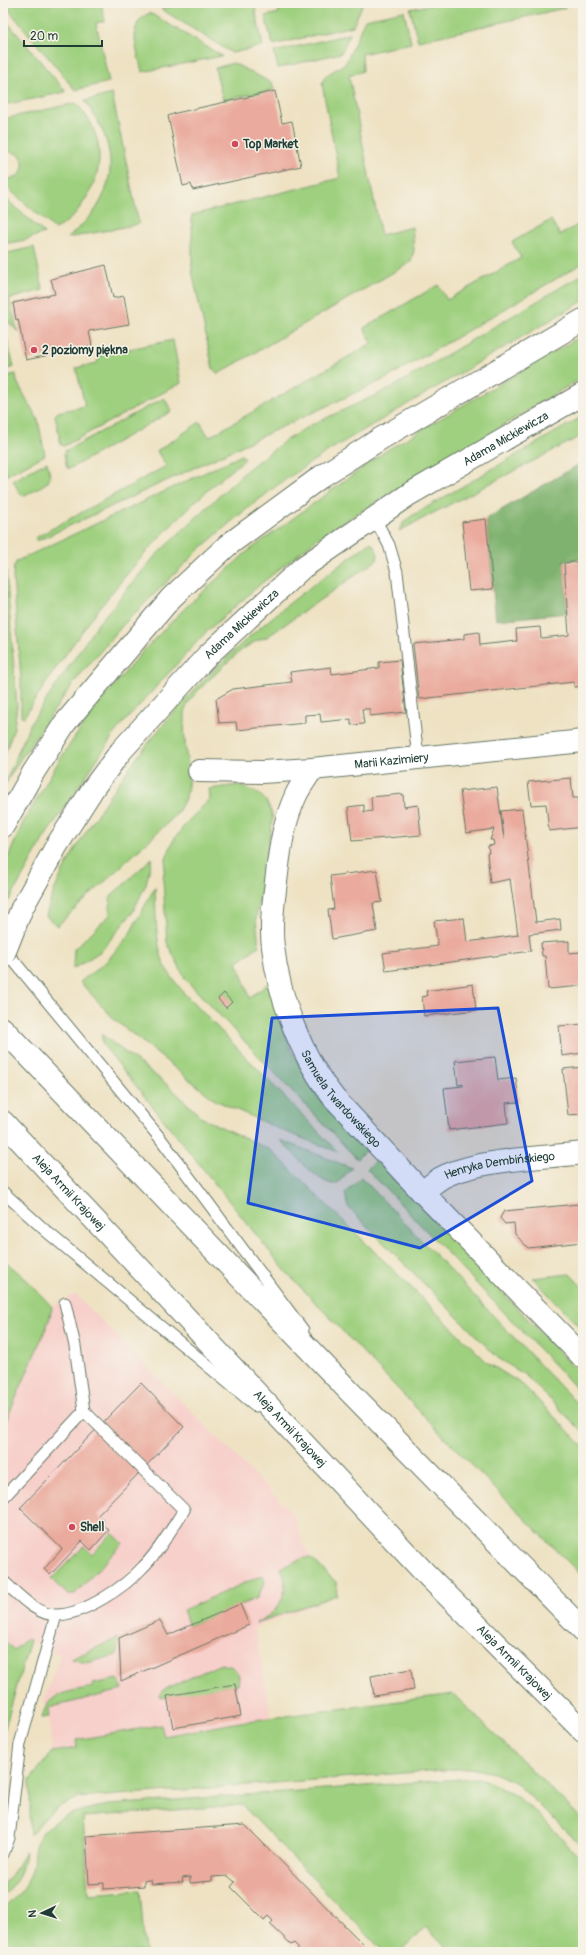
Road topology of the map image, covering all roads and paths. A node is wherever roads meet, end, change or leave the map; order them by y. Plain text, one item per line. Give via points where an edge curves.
1 (583, 320) edge
2 (583, 394) edge
3 (374, 517) junction
4 (583, 741) edge
5 (418, 758) junction
6 (312, 769) junction
7 (199, 771) dead end
8 (3, 826) edge
9 (3, 947) edge
10 (3, 956) edge
11 (3, 1029) edge
12 (3, 1122) edge
13 (583, 1154) edge
14 (3, 1192) edge
15 (423, 1193) junction
16 (65, 1303) dead end
17 (583, 1357) edge
18 (348, 1390) junction
19 (84, 1411) junction
20 (315, 1455) junction
21 (3, 1498) edge
22 (3, 1581) edge
23 (56, 1615) junction
24 (583, 1630) edge
25 (583, 1731) edge
26 (3, 1854) edge

1 - 8 main road via 374,443 322,476 228,545 171,598 65,724
2 - 3 main road, Adama Mickiewicza
3 - 5 lane via 389,545 397,572
3 - 10 main road, Adama Mickiewicza, bridge via 302,568 208,655 121,751 94,787 57,845 22,908
4 - 5 main road, Marii Kazimiery
5 - 6 main road, Marii Kazimiery
6 - 7 main road, Marii Kazimiery via 262,772
6 - 15 main road, Samuela Twardowskiego via 288,814 281,838 273,904 273,947 278,972 295,1031 321,1082
9 - 18 lane via 160,1138
11 - 18 main road
12 - 20 main road, Aleja Armii Krajowej
13 - 15 main road, Henryka Dembińskiego via 477,1165 447,1175 434,1182
14 - 20 lane via 46,1231
15 - 17 main road, Samuela Twardowskiego
16 - 19 lane via 75,1346
18 - 24 main road
19 - 21 lane
19 - 23 lane via 184,1510 143,1567 106,1597 80,1611
20 - 25 main road, Aleja Armii Krajowej via 423,1571
22 - 23 lane via 30,1604
23 - 26 lane via 20,1744 9,1838

